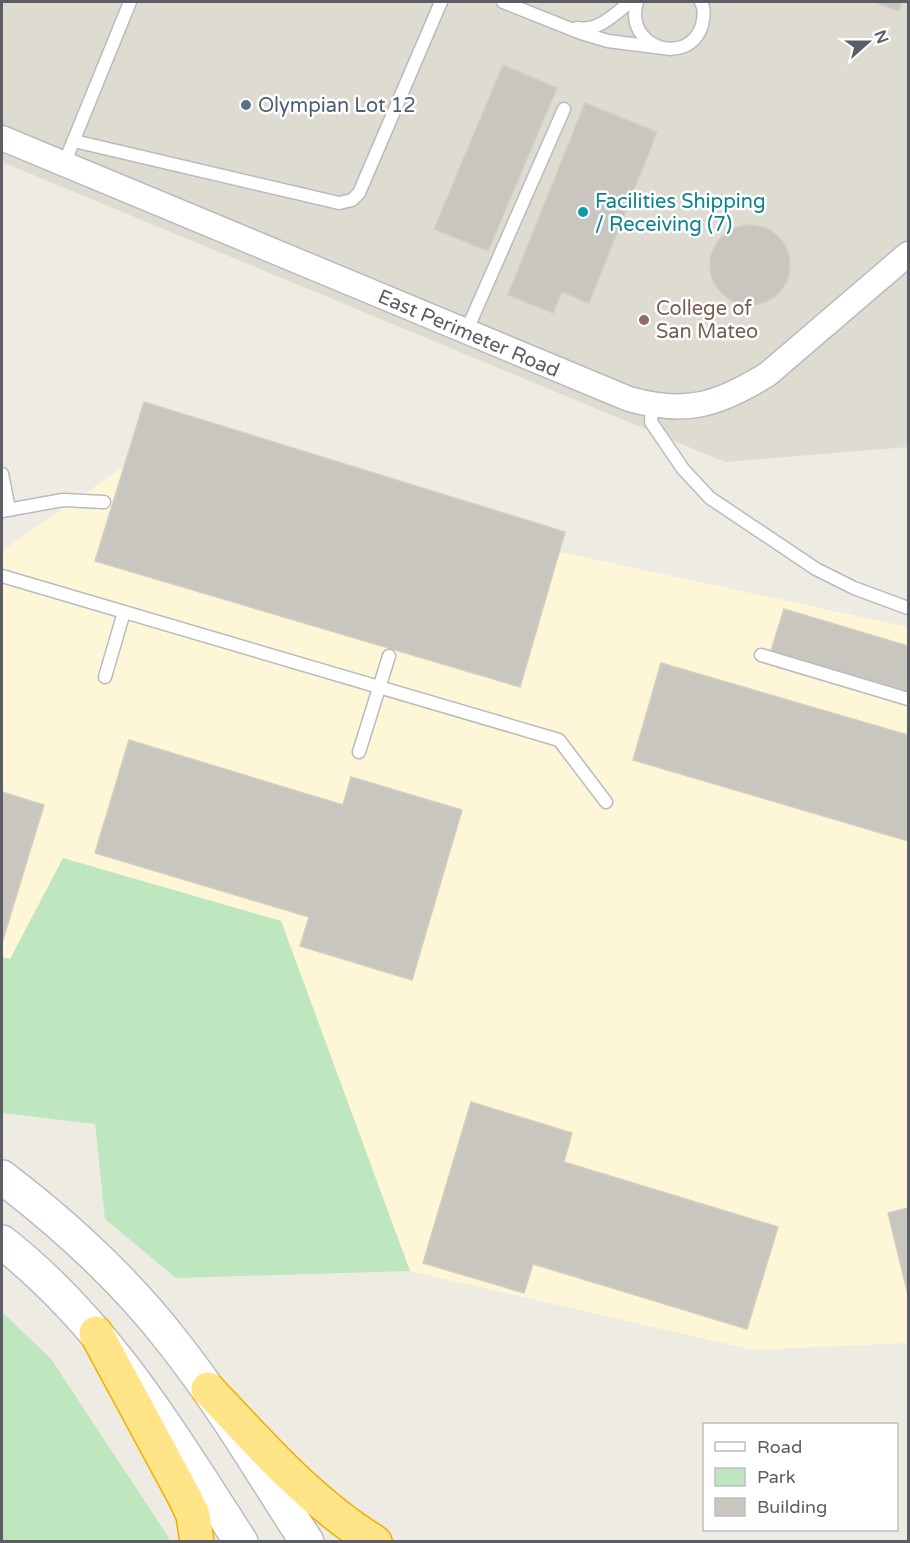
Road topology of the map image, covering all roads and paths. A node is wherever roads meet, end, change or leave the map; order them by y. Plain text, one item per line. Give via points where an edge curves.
1 (130, 2) edge
2 (441, 2) edge
3 (502, 2) edge
4 (630, 2) edge
5 (637, 2) edge
6 (701, 2) edge
7 (558, 25) junction
8 (671, 49) junction
9 (564, 109) dead end
10 (2, 138) edge
11 (74, 141) junction
12 (64, 164) junction
13 (909, 254) edge
14 (466, 332) junction
15 (652, 406) junction
16 (2, 474) edge
17 (104, 502) dead end
18 (5, 510) edge
19 (2, 576) edge
20 (909, 608) edge
21 (124, 612) junction
22 (761, 655) dead end
23 (389, 656) dead end
24 (105, 676) dead end
25 (379, 688) junction
26 (909, 699) edge
27 (359, 752) dead end
28 (606, 802) dead end
29 (2, 1177) edge
30 (2, 1242) edge
31 (96, 1333) junction
32 (208, 1389) junction
33 (197, 1542) edge
34 (241, 1542) edge
35 (307, 1542) edge
36 (375, 1542) edge

1 - 11 lane
2 - 11 lane via 359,193 352,200 339,203
3 - 7 lane
4 - 7 lane via 598,26 583,29
5 - 8 lane via 640,32 658,47
6 - 8 lane via 704,18 700,30 693,40
7 - 8 lane via 608,41
9 - 14 lane
10 - 12 street, East Perimeter Road
11 - 12 lane
12 - 14 street, East Perimeter Road
13 - 15 street, East Perimeter Road via 768,374 745,388 701,405
14 - 15 street, East Perimeter Road
15 - 20 lane via 651,422 682,470 710,498 816,569
16 - 18 lane
17 - 18 lane via 63,500
19 - 21 lane
21 - 24 lane
21 - 25 lane
22 - 26 lane
23 - 25 lane
25 - 27 lane
25 - 28 lane via 558,740
29 - 32 main road via 65,1227 110,1270 171,1339
30 - 31 main road via 54,1287
31 - 33 highway via 185,1498 193,1515
31 - 34 main road via 153,1407
32 - 35 main road
32 - 36 highway via 315,1496

